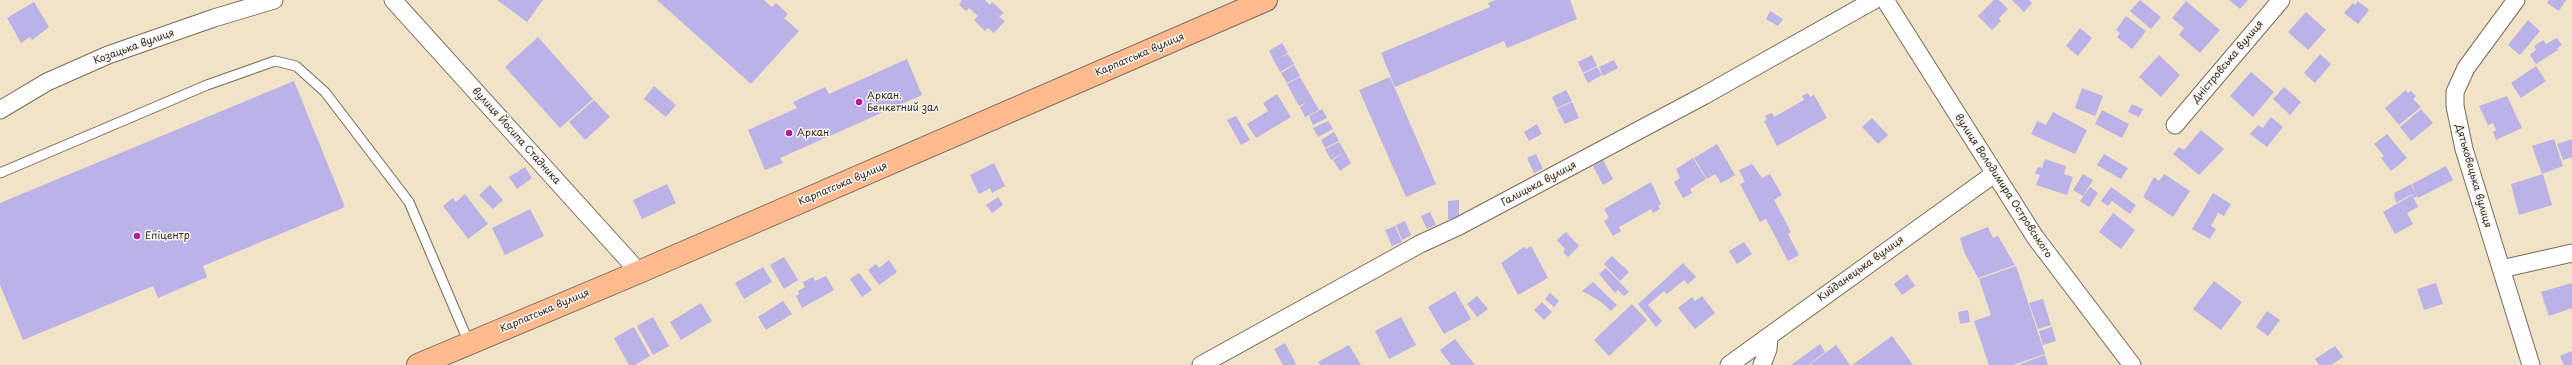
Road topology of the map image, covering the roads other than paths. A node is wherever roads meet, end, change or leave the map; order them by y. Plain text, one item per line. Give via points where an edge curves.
1 (274, 0) edge
2 (393, 0) edge
3 (1266, 0) edge
4 (1874, 0) edge
5 (1885, 0) edge
6 (2281, 0) edge
7 (2516, 0) edge
8 (0, 110) edge
9 (2175, 125) dead end
10 (0, 173) edge
11 (1994, 174) junction
12 (2572, 252) edge
13 (2500, 269) junction
14 (639, 272) junction
15 (1769, 336) junction
16 (469, 343) junction
17 (418, 365) edge
18 (1202, 365) edge
19 (1729, 365) edge
20 (1762, 365) edge
21 (2132, 365) edge
22 (2531, 365) edge

1 - 8 street, Козацька вулиця via 108,55 47,82
2 - 14 street, вулиця Йосипа Стадника
3 - 14 main road, Карпатська вулиця
4 - 18 street, Галицька вулиця via 1698,99 1459,226 1420,244
5 - 11 street, вулиця Володимира Островського
6 - 9 street, Дністровська вулиця
7 - 13 street, Дятьковецька вулиця via 2476,52 2455,92 2458,126
10 - 16 lane via 208,85 276,61 296,66 325,92 409,202
11 - 15 street, Кийданецька вулиця
11 - 21 street, вулиця Володимира Островського via 2048,255
12 - 13 street
13 - 22 street, Дятьковецька вулиця
14 - 16 main road, Карпатська вулиця
15 - 19 street, Кийданецька вулиця
15 - 20 street via 1768,349
16 - 17 main road, Карпатська вулиця

